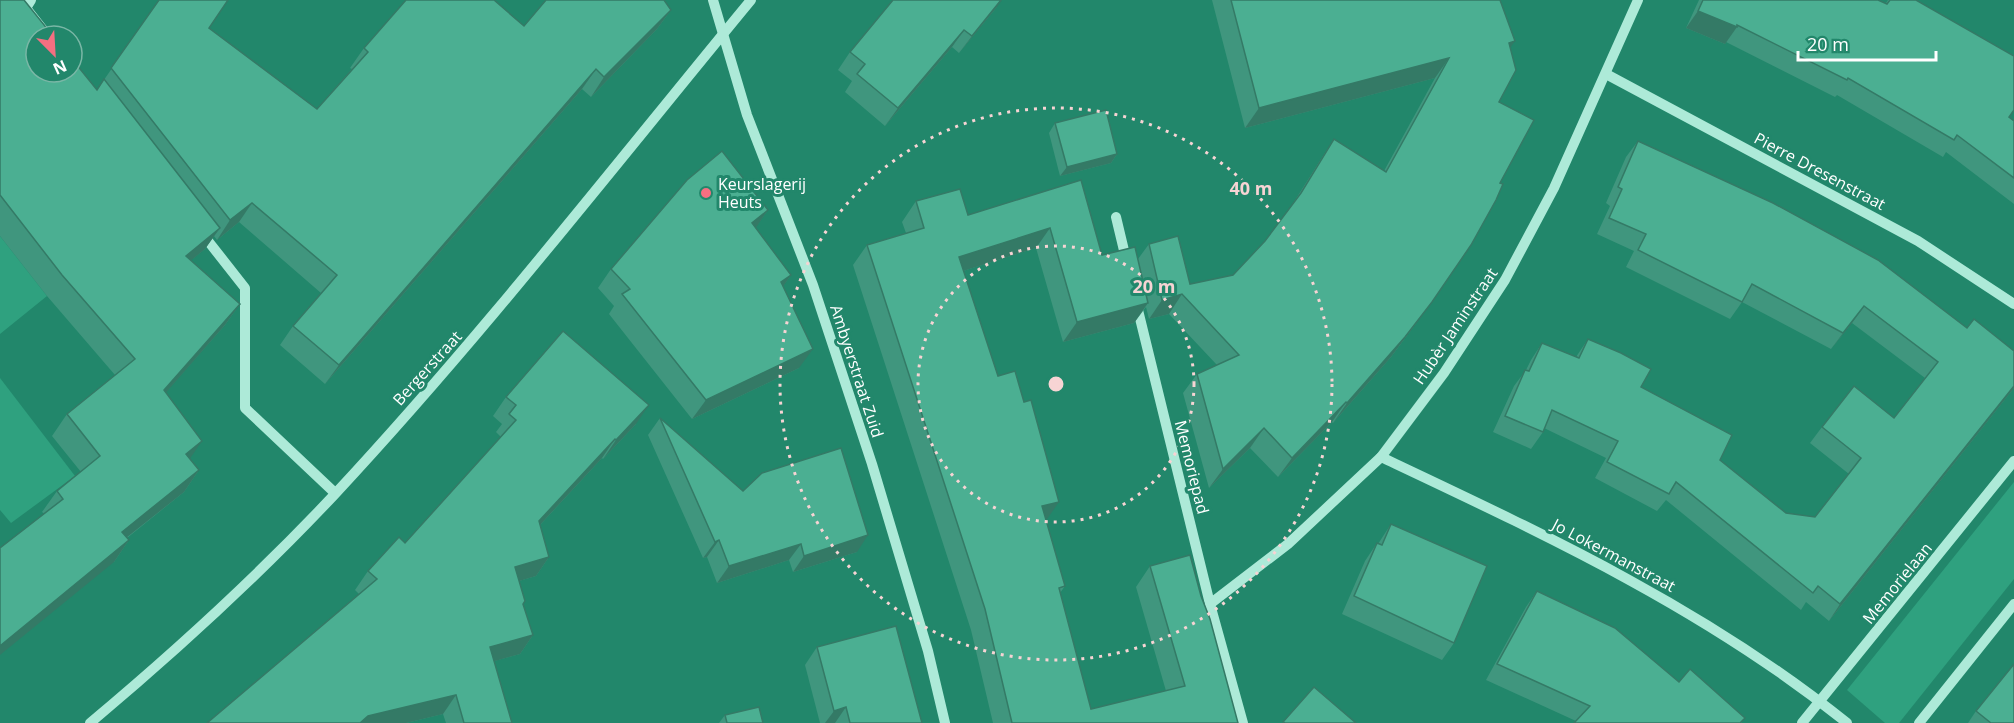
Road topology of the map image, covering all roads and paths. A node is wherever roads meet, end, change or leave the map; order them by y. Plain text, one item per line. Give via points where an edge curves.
1 (31, 0) edge
2 (713, 0) edge
3 (751, 0) edge
4 (1638, 0) edge
5 (39, 24) edge
6 (723, 34) junction
7 (1606, 74) junction
8 (1116, 217) dead end
9 (194, 223) edge
10 (1130, 274) edge
11 (1132, 285) edge
12 (2014, 304) edge
13 (1381, 457) junction
14 (2014, 461) edge
15 (335, 494) junction
16 (1210, 604) junction
17 (2014, 604) edge
18 (1821, 702) junction
19 (90, 723) edge
20 (945, 723) edge
21 (1243, 723) edge
22 (1802, 723) edge
23 (1847, 723) edge
24 (1919, 723) edge

1 - 5 street via 26,8
2 - 6 street, Ambyerstraat Zuid
3 - 6 street, Bergerstraat
4 - 7 street, Hubèr Jaminstraat
6 - 15 street, Bergerstraat via 474,337
6 - 20 street, Ambyerstraat Zuid via 747,115 813,285 868,453 928,651
7 - 12 street, Pierre Dresenstraat via 1918,241
7 - 13 street, Hubèr Jaminstraat via 1554,188 1505,280 1444,373
8 - 10 street
9 - 15 street via 245,288 245,408
11 - 16 street, Memoriepad
13 - 16 street, Hubèr Jaminstraat via 1288,544
13 - 18 street, Jo Lokermanstraat via 1521,523 1658,595
14 - 18 street, Memorielaan
15 - 19 street, Bergerstraat via 245,585
16 - 21 street, Memoriepad
17 - 24 street
18 - 22 street, Memorielaan
18 - 23 street, Jo Lokermanstraat

